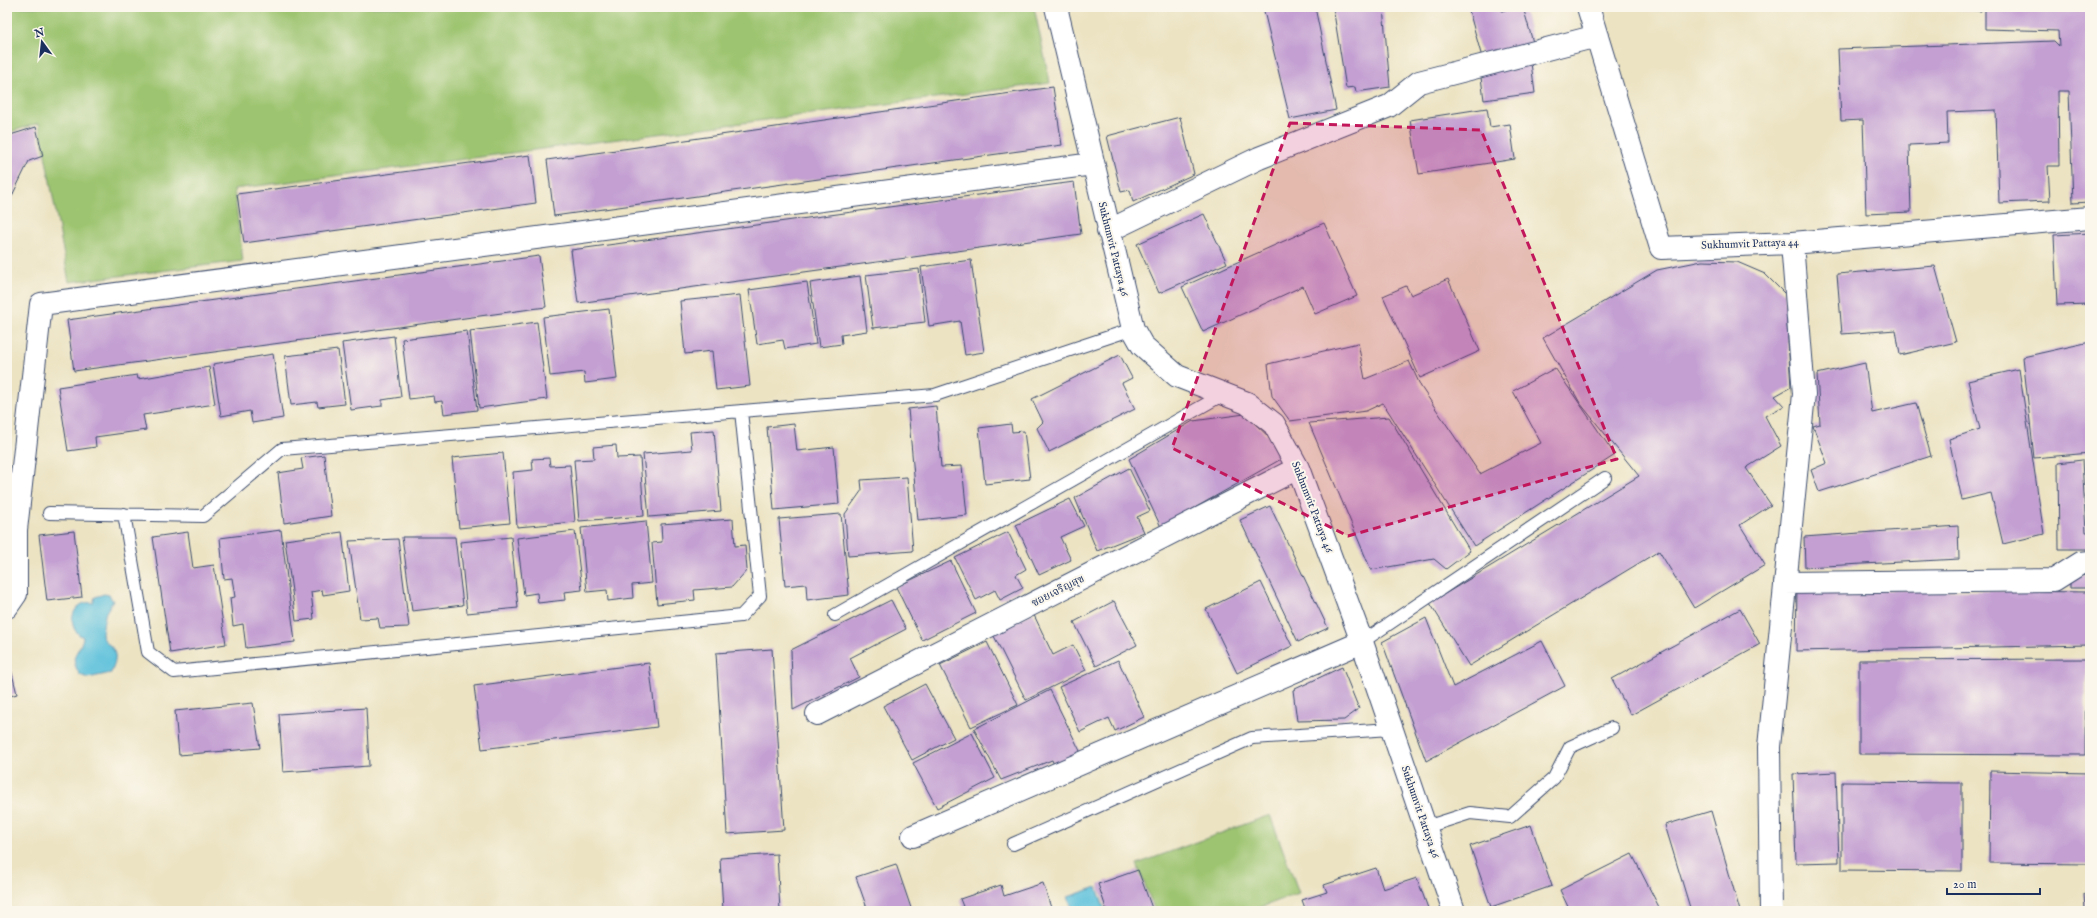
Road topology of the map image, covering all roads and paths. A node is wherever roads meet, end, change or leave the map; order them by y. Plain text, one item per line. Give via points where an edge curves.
1 (1056, 7) edge
2 (1588, 7) edge
3 (1597, 36) junction
4 (1093, 164) junction
5 (2090, 218) edge
6 (1108, 231) junction
7 (1792, 243) junction
8 (1133, 329) junction
9 (1222, 395) junction
10 (742, 411) junction
11 (1298, 468) junction
12 (1605, 478) dead end
13 (49, 513) dead end
14 (124, 514) junction
15 (2090, 562) edge
16 (1785, 583) junction
17 (7, 607) edge
18 (835, 615) dead end
19 (1362, 642) junction
20 (817, 714) dead end
21 (1612, 728) dead end
22 (1391, 729) junction
23 (1426, 827) junction
24 (913, 836) dead end
25 (1013, 844) dead end
26 (1454, 911) edge
27 (1772, 911) edge

1 - 4 street, Sukhumvit Pattaya 46
2 - 3 street, Sukhumvit Pattaya 44
3 - 6 street via 1419,82 1389,106 1259,158
3 - 7 street, Sukhumvit Pattaya 44 via 1661,248
4 - 6 street, Sukhumvit Pattaya 46
4 - 17 street via 41,304 16,530 16,594
5 - 7 street, Sukhumvit Pattaya 44
6 - 8 street, Sukhumvit Pattaya 46
7 - 16 street via 1804,394
8 - 9 street, Sukhumvit Pattaya 46 via 1142,345 1177,376
8 - 10 lane via 934,395
9 - 11 street, Sukhumvit Pattaya 46 via 1247,403 1274,424
9 - 18 lane
10 - 14 lane via 282,449 203,516
10 - 14 lane via 760,596 741,616 174,672 148,652
11 - 19 street, Sukhumvit Pattaya 46
11 - 20 street, ซอยเจริญสุข
12 - 19 lane
13 - 14 lane
15 - 16 street via 2081,563 2054,580
16 - 27 street via 1769,747
19 - 22 street, Sukhumvit Pattaya 46
19 - 24 street
21 - 23 lane via 1570,747 1554,778 1510,817 1470,813
22 - 23 street, Sukhumvit Pattaya 46
22 - 25 lane via 1252,738
23 - 26 street, Sukhumvit Pattaya 46

